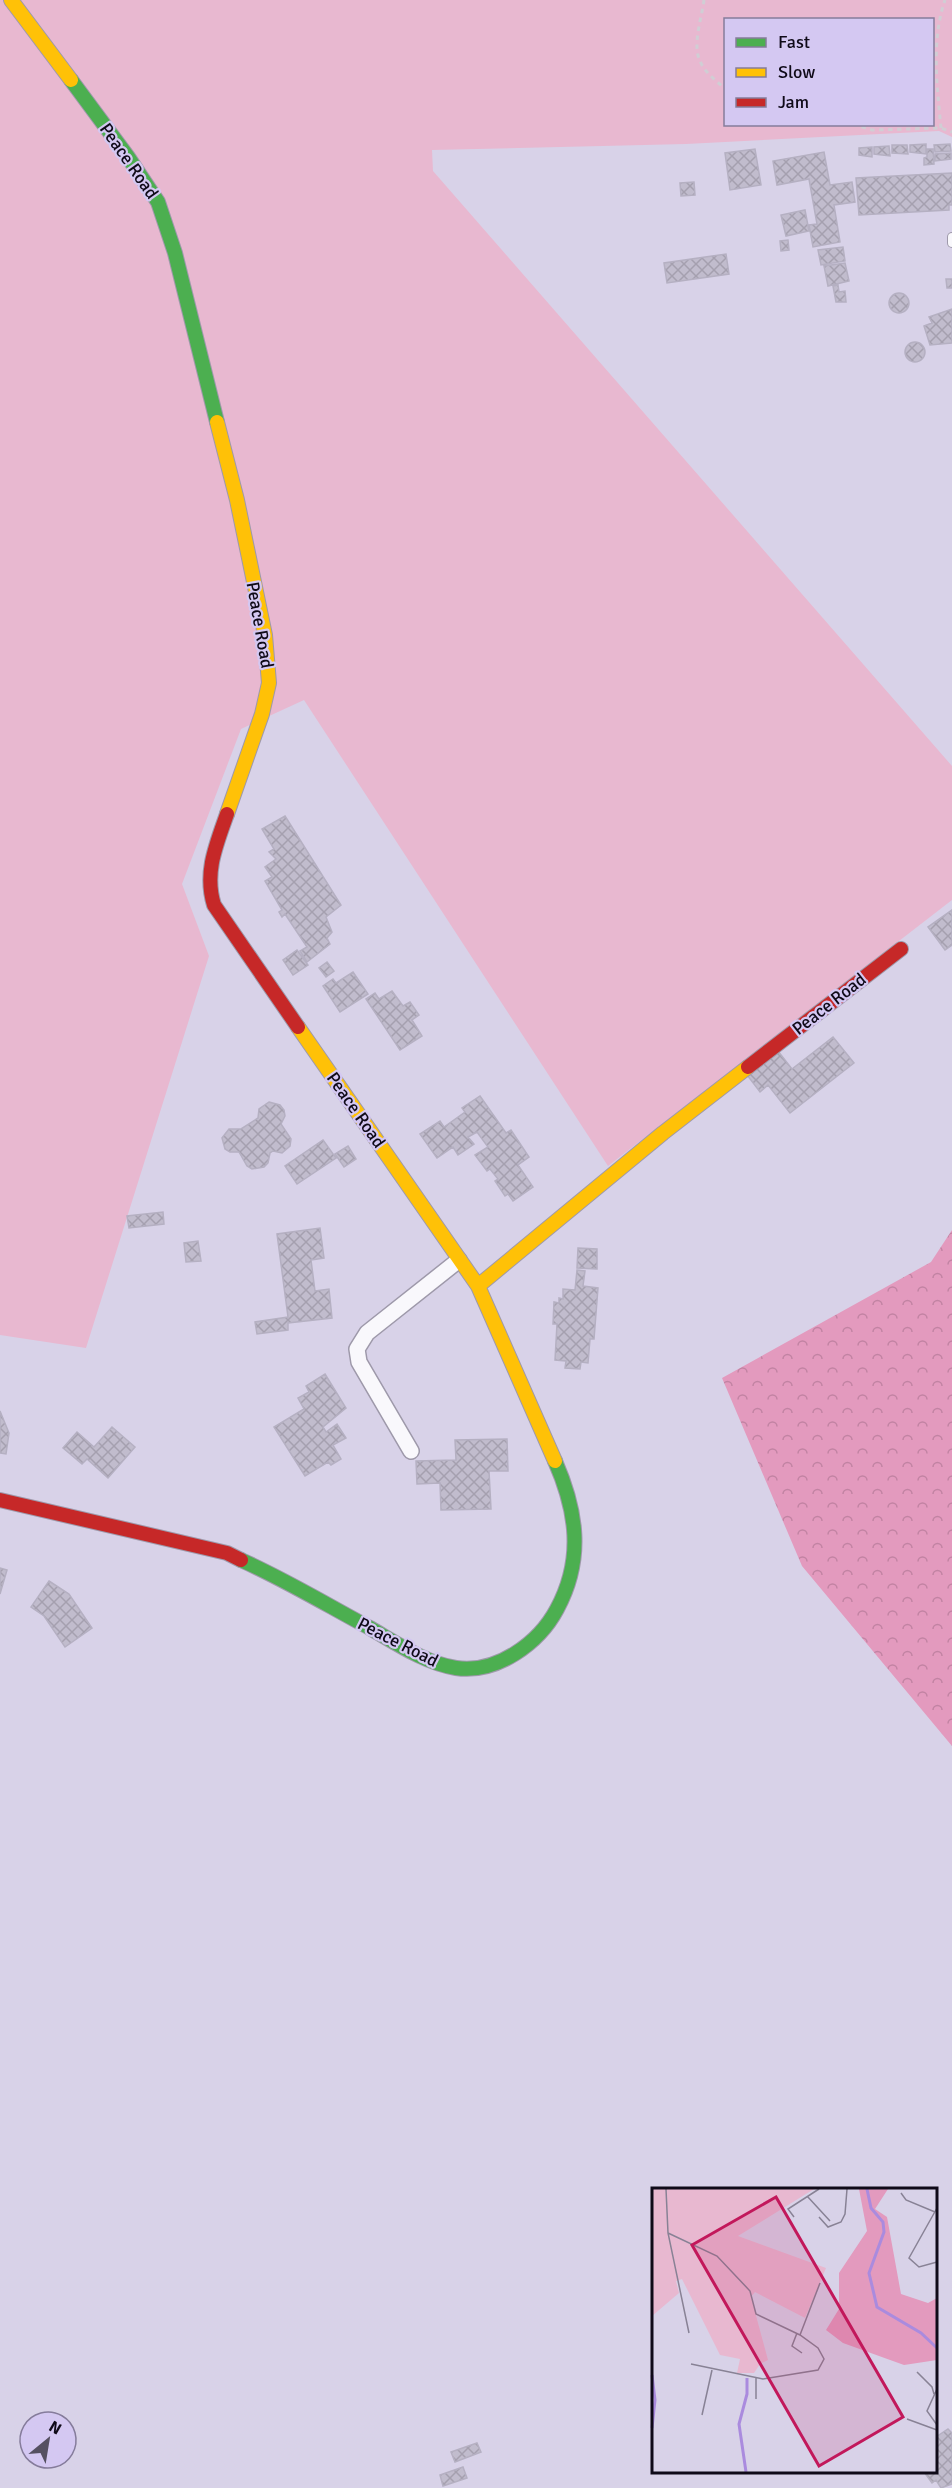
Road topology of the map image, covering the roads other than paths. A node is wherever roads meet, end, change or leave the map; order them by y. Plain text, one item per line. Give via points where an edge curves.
1 (10, 0) edge
2 (952, 237) edge
3 (952, 243) edge
4 (901, 949) dead end
5 (459, 1260) junction
6 (478, 1286) junction
7 (411, 1451) dead end
8 (0, 1500) edge

1 - 5 street, Peace Road via 158,202 175,254 237,500 264,635 269,683 262,714 211,859 210,892 214,905
2 - 3 lane
4 - 6 street, Peace Road via 663,1133
5 - 6 street, Peace Road
5 - 7 street via 367,1333 357,1349 359,1362
6 - 8 street, Peace Road via 568,1491 574,1519 575,1547 559,1609 539,1636 501,1660 473,1668 438,1663 226,1553

